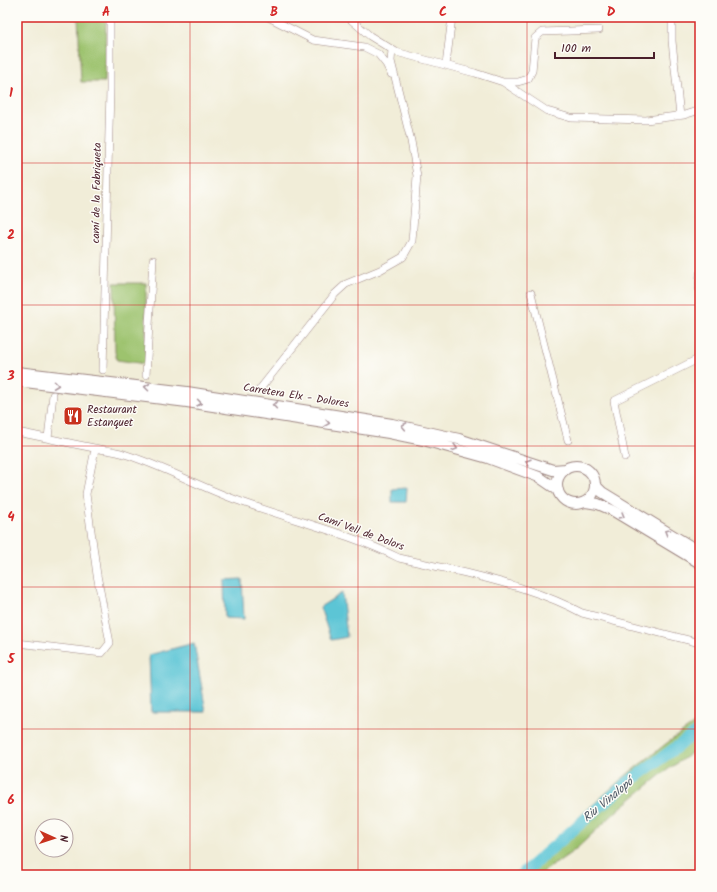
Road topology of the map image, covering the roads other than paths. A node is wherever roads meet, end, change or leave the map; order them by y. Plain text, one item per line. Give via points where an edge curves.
1 (110, 17) edge
2 (268, 17) edge
3 (348, 17) edge
4 (452, 17) edge
5 (672, 17) edge
6 (599, 30) dead end
7 (392, 50) junction
8 (446, 65) junction
9 (503, 82) junction
10 (398, 88) junction
11 (700, 110) edge
12 (680, 116) junction
13 (152, 260) dead end
14 (700, 274) edge
15 (700, 292) edge
16 (531, 293) dead end
17 (700, 358) edge
18 (103, 370) dead end
19 (17, 372) edge
20 (146, 375) dead end
21 (17, 381) edge
22 (260, 389) dead end
23 (53, 395) dead end
24 (17, 432) edge
25 (48, 438) junction
26 (568, 440) dead end
27 (95, 449) junction
28 (625, 457) dead end
29 (566, 469) junction
30 (596, 486) junction
31 (558, 490) junction
32 (586, 502) junction
33 (700, 552) edge
34 (700, 563) edge
35 (17, 643) edge
36 (700, 643) edge

1 - 18 street, camí de la Fabriqueta
2 - 10 street via 313,40 364,47 378,54
3 - 7 street
4 - 8 street
5 - 12 street
6 - 9 street via 542,32 535,38 532,71 528,79
7 - 8 street
7 - 10 street via 391,61
8 - 9 street
9 - 12 street via 547,111 571,118 646,120
10 - 22 street via 417,176 412,241 403,257 346,284 335,294
11 - 12 street
13 - 20 street
14 - 15 street
16 - 26 street
17 - 28 street via 614,402
29 -> 19 main road, Carretera Elx - Dolores via 553,470 459,439 392,424 186,392
21 -> 31 main road, Carretera Elx - Dolores via 187,402 389,432 488,458 539,477
23 - 25 street
24 - 25 street, Camí Vell de Dolors
25 - 27 street, Camí Vell de Dolors
27 - 35 street via 86,494 110,644 102,653
27 - 36 street, Camí Vell de Dolors via 123,453 160,467 203,488 400,558 503,582 567,604 582,613
29 - 30 main road via 579,466 584,468 592,475
29 - 31 main road via 558,481
30 - 32 main road
33 -> 30 main road
31 - 32 main road via 568,502
32 -> 34 main road via 612,510

